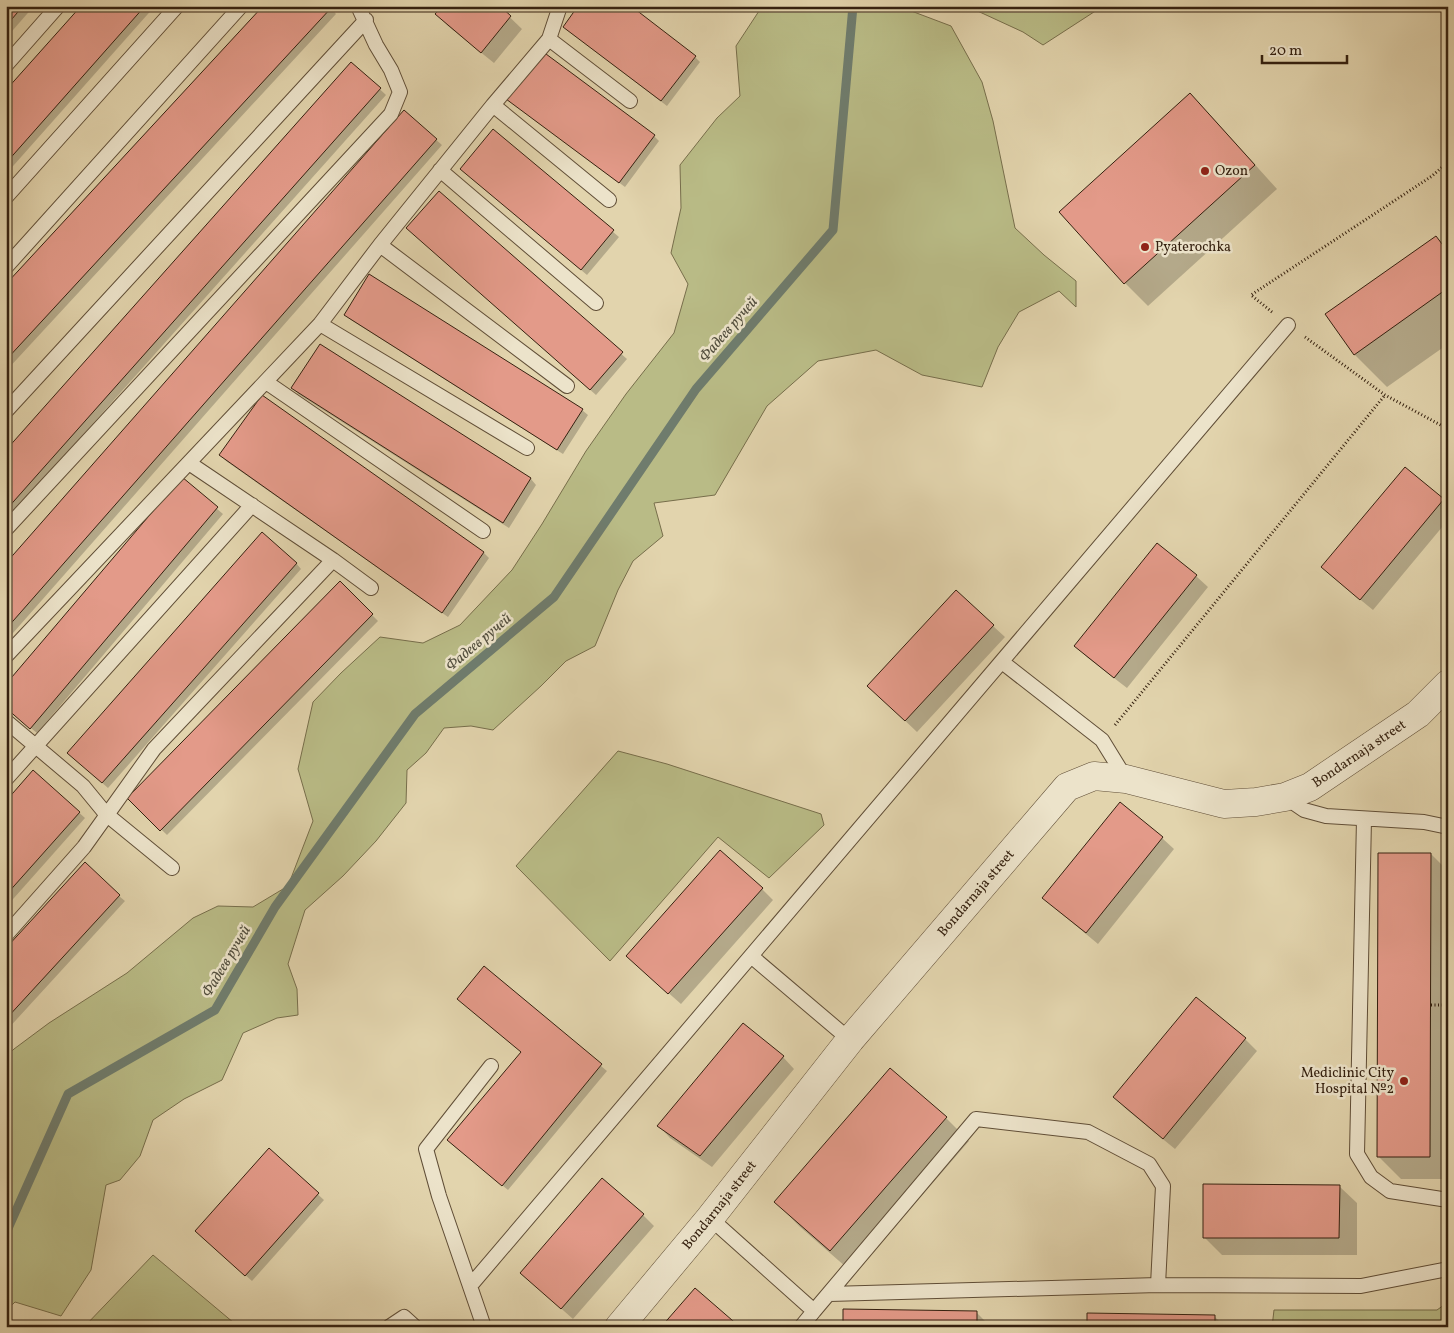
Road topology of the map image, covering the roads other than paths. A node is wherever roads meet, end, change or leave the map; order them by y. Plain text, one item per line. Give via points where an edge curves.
1 (58, 6) edge
2 (177, 6) edge
3 (241, 6) edge
4 (358, 6) edge
5 (560, 6) edge
6 (366, 20) junction
7 (548, 39) junction
8 (6, 65) edge
9 (630, 101) dead end
10 (493, 105) junction
11 (440, 170) junction
12 (6, 197) edge
13 (609, 200) dead end
14 (380, 245) junction
15 (6, 267) edge
16 (596, 303) dead end
17 (320, 324) junction
18 (1288, 325) road end
19 (266, 382) junction
20 (567, 386) dead end
21 (6, 411) edge
22 (528, 448) dead end
23 (190, 463) junction
24 (252, 505) junction
25 (6, 529) edge
26 (483, 531) dead end
27 (333, 560) junction
28 (371, 588) dead end
29 (6, 656) edge
30 (1002, 662) junction
31 (1448, 684) edge
32 (6, 721) edge
33 (36, 746) junction
34 (6, 779) edge
35 (1126, 779) junction
36 (1285, 797) junction
37 (106, 814) junction
38 (1364, 819) junction
39 (1448, 827) edge
40 (172, 868) dead end
41 (6, 934) edge
42 (751, 956) junction
43 (850, 1040) junction
44 (491, 1066) dead end
45 (1448, 1200) edge
46 (710, 1218) junction
47 (1448, 1270) edge
48 (1158, 1285) junction
49 (470, 1286) junction
50 (829, 1294) junction
51 (814, 1311) junction
52 (389, 1327) edge
53 (415, 1327) edge
54 (484, 1327) edge
55 (619, 1327) edge
56 (801, 1327) edge

1 - 8 lane
2 - 12 lane
3 - 15 lane
4 - 6 lane
5 - 7 lane
6 - 21 lane
6 - 25 lane via 400,92 391,114
7 - 9 lane
7 - 10 lane
10 - 11 lane
10 - 13 lane
11 - 14 lane
11 - 16 lane
14 - 17 lane
14 - 20 lane
17 - 19 lane
17 - 22 lane
18 - 30 lane
19 - 23 lane
19 - 26 lane
23 - 24 lane
23 - 29 lane
24 - 27 lane
24 - 33 lane
27 - 28 lane
27 - 37 lane via 154,749
30 - 35 lane via 1102,740
30 - 42 lane
31 - 36 street, Bondarnaja street via 1418,714 1310,786
32 - 33 lane
33 - 34 lane
33 - 37 lane via 83,786
35 - 36 street, Bondarnaja street via 1224,804
35 - 43 street, Bondarnaja street via 1094,776 1067,787
36 - 38 lane via 1304,810 1326,816
37 - 40 lane
37 - 41 lane via 84,847
38 - 39 lane via 1424,822
38 - 45 lane via 1357,1154 1371,1177 1390,1191
42 - 43 lane
42 - 49 lane
43 - 46 street, Bondarnaja street
44 - 49 lane via 426,1149
46 - 51 lane
46 - 55 street, Bondarnaja street
47 - 48 lane via 1361,1286
48 - 50 lane
48 - 50 lane via 1164,1186 1149,1164 1088,1132 976,1119
49 - 54 lane
50 - 51 lane
51 - 56 lane
52 - 53 lane via 404,1317

